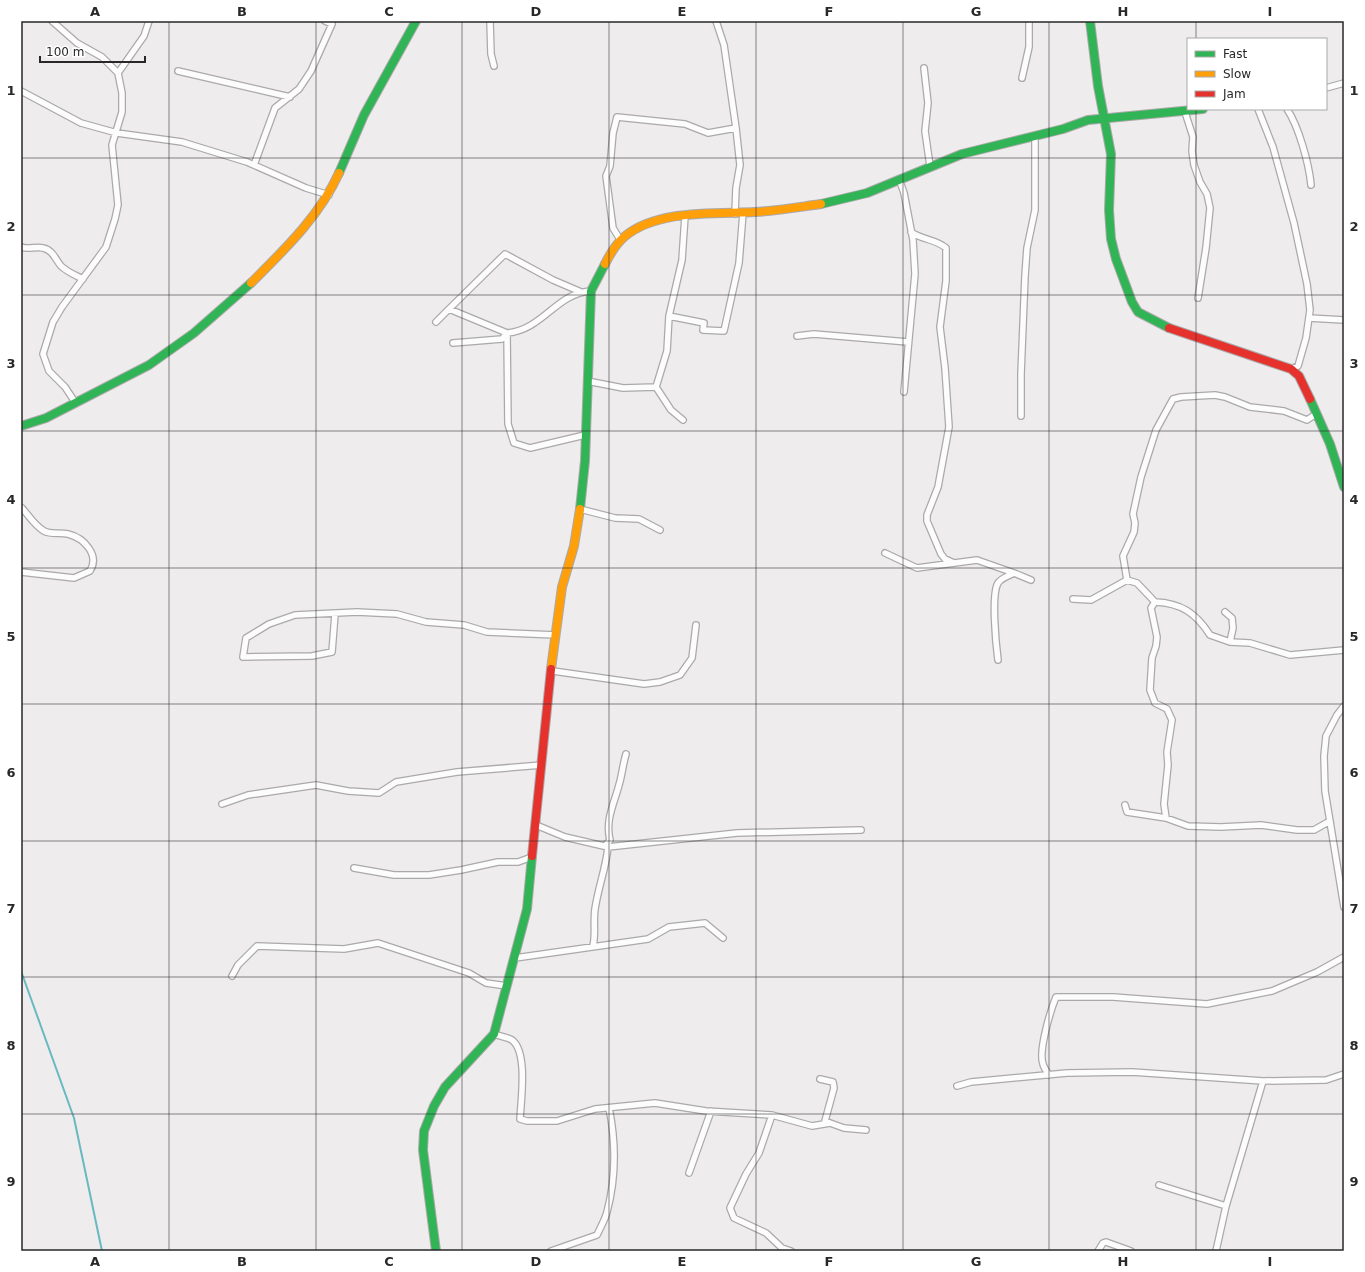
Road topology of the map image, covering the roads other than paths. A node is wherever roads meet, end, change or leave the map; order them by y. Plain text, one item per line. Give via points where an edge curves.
1 (52, 21) edge
2 (149, 21) edge
3 (325, 21) edge
4 (416, 21) edge
5 (490, 21) edge
6 (716, 21) edge
7 (1029, 21) edge
8 (1090, 21) edge
9 (333, 22) edge
10 (494, 66) dead end
11 (924, 68) dead end
12 (178, 71) dead end
13 (118, 73) junction
14 (1022, 78) dead end
15 (1344, 84) edge
16 (1327, 88) edge
17 (21, 91) edge
18 (290, 97) junction
19 (1197, 110) edge
20 (1258, 110) edge
21 (1287, 110) edge
22 (1185, 112) junction
23 (1104, 118) junction
24 (736, 128) junction
25 (116, 132) junction
26 (1035, 137) junction
27 (254, 165) junction
28 (930, 166) junction
29 (899, 179) junction
30 (1311, 185) dead end
31 (329, 194) junction
32 (739, 214) junction
33 (685, 216) junction
34 (910, 232) junction
35 (621, 241) junction
36 (21, 247) edge
37 (83, 279) junction
38 (591, 291) junction
39 (581, 292) junction
40 (1198, 298) dead end
41 (449, 309) junction
42 (669, 316) junction
43 (1309, 318) junction
44 (1344, 320) edge
45 (436, 322) dead end
46 (507, 333) junction
47 (797, 336) dead end
48 (908, 342) junction
49 (453, 343) dead end
50 (1291, 369) junction
51 (587, 381) junction
52 (656, 387) junction
53 (904, 392) dead end
54 (75, 402) junction
55 (1316, 414) junction
56 (1021, 416) dead end
57 (683, 420) dead end
58 (21, 426) edge
59 (585, 435) junction
60 (1344, 487) edge
61 (22, 508) dead end
62 (580, 509) junction
63 (660, 530) dead end
64 (885, 553) dead end
65 (954, 563) junction
66 (21, 572) edge
67 (1014, 574) junction
68 (1031, 580) dead end
69 (1127, 580) junction
70 (1073, 599) dead end
71 (1155, 602) junction
72 (1225, 612) dead end
73 (335, 614) junction
74 (696, 625) dead end
75 (556, 635) junction
76 (1230, 642) junction
77 (1344, 650) edge
78 (998, 660) dead end
79 (553, 671) junction
80 (1344, 706) edge
81 (626, 754) dead end
82 (542, 765) junction
83 (222, 804) dead end
84 (1125, 805) dead end
85 (1166, 818) junction
86 (1330, 821) junction
87 (536, 825) junction
88 (861, 830) dead end
89 (607, 846) junction
90 (532, 857) junction
91 (354, 868) dead end
92 (1344, 907) edge
93 (723, 938) dead end
94 (593, 946) junction
95 (1344, 957) edge
96 (515, 958) junction
97 (232, 976) dead end
98 (508, 986) junction
99 (494, 1034) junction
100 (1344, 1074) edge
101 (1049, 1075) junction
102 (820, 1079) dead end
103 (1263, 1081) junction
104 (957, 1086) dead end
105 (608, 1108) junction
106 (711, 1111) junction
107 (772, 1115) junction
108 (830, 1124) junction
109 (866, 1130) dead end
110 (689, 1174) dead end
111 (1159, 1185) dead end
112 (1226, 1206) junction
113 (436, 1251) edge
114 (551, 1251) edge
115 (792, 1251) edge
116 (1098, 1251) edge
117 (1131, 1251) edge
118 (1216, 1251) edge

1 - 13 street via 77,43 102,57
2 - 13 street via 144,36
3 - 9 street
4 - 31 street via 364,115
5 - 10 street
6 - 24 street via 724,45
7 - 14 street via 1029,47
8 - 23 street
9 - 18 street via 311,71
11 - 28 street via 928,103 925,131
12 - 18 street
13 - 25 street via 122,92 122,112
15 - 16 street
17 - 25 street via 69,118
18 - 27 street via 275,108
19 - 22 street
20 - 43 street via 1273,147 1294,223 1307,284
21 - 30 street via 1299,138
22 - 23 street via 1130,114
22 - 40 street via 1193,137 1194,165 1208,194 1210,208
23 - 26 street via 1088,120
23 - 50 street via 1111,154 1111,239 1116,259 1138,312 1164,326
24 - 32 street via 740,165 736,188
24 - 35 street via 708,133 685,124 617,118 612,133 610,166 606,176 613,228
25 - 27 street via 182,142
25 - 37 street via 112,146 118,205 106,247
26 - 28 street via 977,149
26 - 56 street via 1035,210 1027,248
27 - 31 street via 306,188
28 - 29 street
29 - 32 street via 872,192 851,198
29 - 34 street via 904,192
31 - 54 street via 290,244 194,333 149,365
32 - 33 street
32 - 42 street via 739,263 724,331 703,330 704,323
33 - 35 street via 648,224 627,234
33 - 42 street via 682,260
34 - 48 street via 913,240 915,274
34 - 65 street via 940,243 946,248 946,281 940,327 949,427 938,487 927,521 941,554
35 - 38 street via 600,271
36 - 37 street via 43,248 49,251 61,266
37 - 54 street via 53,322 43,354 49,371
38 - 39 street
38 - 51 street
39 - 41 street via 505,254
39 - 46 street via 561,301 550,313 525,330
41 - 45 street
41 - 46 street
42 - 52 street via 667,350
43 - 44 street
43 - 50 street via 1301,359 1298,366
46 - 49 street via 502,339
46 - 59 street via 508,424 514,443 530,448
47 - 48 street via 814,334
48 - 53 street
50 - 55 street via 1298,376
51 - 52 street via 623,388
51 - 59 street
52 - 57 street via 671,410
54 - 58 street via 46,418
55 - 60 street via 1332,447
55 - 69 street via 1307,420 1288,412 1250,407 1215,395 1173,399 1156,430 1141,476 1134,509 1134,532 1124,556
59 - 62 street
61 - 66 street via 44,531 69,534 91,550 94,556 90,571 74,578
62 - 63 street via 615,518 639,519
62 - 75 street via 574,546 562,587
64 - 65 street via 917,568
65 - 67 street via 977,560
67 - 68 street
67 - 78 street via 997,584 995,637
69 - 70 street via 1091,600
69 - 71 street via 1137,583
71 - 76 street via 1171,603 1189,611 1203,623 1210,635
71 - 85 street via 1151,608 1157,637 1152,658 1150,690 1155,703 1167,709 1172,720 1167,752 1164,804
72 - 76 street via 1232,618
73 - 73 street via 332,652 312,656 243,657 246,638 269,624 295,615
73 - 75 street via 397,614 426,622 464,625 487,632
74 - 79 street via 692,658 680,675 660,682 644,684
75 - 79 street
76 - 77 street via 1250,644 1290,655
79 - 82 street via 548,694
80 - 86 street via 1326,736 1324,756
81 - 89 street via 608,819 610,840
82 - 83 street via 457,772 396,782 379,793 316,785 248,795
82 - 87 street
84 - 85 street via 1127,812
85 - 86 street via 1188,826 1261,825 1297,830 1314,830
86 - 92 street
87 - 89 street via 565,837
87 - 90 street
88 - 89 street via 737,833
89 - 94 street via 604,874 595,910 596,930
90 - 91 street via 518,862 498,862 429,875 394,874
90 - 96 street via 527,909
93 - 94 street via 705,923 669,927 648,938
94 - 96 street
95 - 101 street via 1317,972 1272,991 1207,1004 1113,997 1056,996 1047,1024 1042,1054 1042,1063
96 - 98 street
97 - 98 street via 238,965 257,946 344,949 378,943 469,973 486,983
98 - 99 street
99 - 105 street via 512,1040 520,1050 520,1119 557,1121 595,1109
99 - 113 street via 445,1087 424,1131 423,1150
100 - 103 street via 1326,1080
101 - 103 street via 1132,1072
101 - 104 street via 972,1082
102 - 108 street via 833,1082 834,1088 825,1121
103 - 112 street
105 - 106 street via 655,1103
105 - 114 street via 613,1131 614,1173 607,1213 597,1235
106 - 107 street
106 - 110 street
107 - 108 street via 812,1126
107 - 115 street via 759,1153 730,1208 734,1218 766,1233 782,1248
108 - 109 street
111 - 112 street
112 - 118 street
116 - 117 street via 1106,1242

